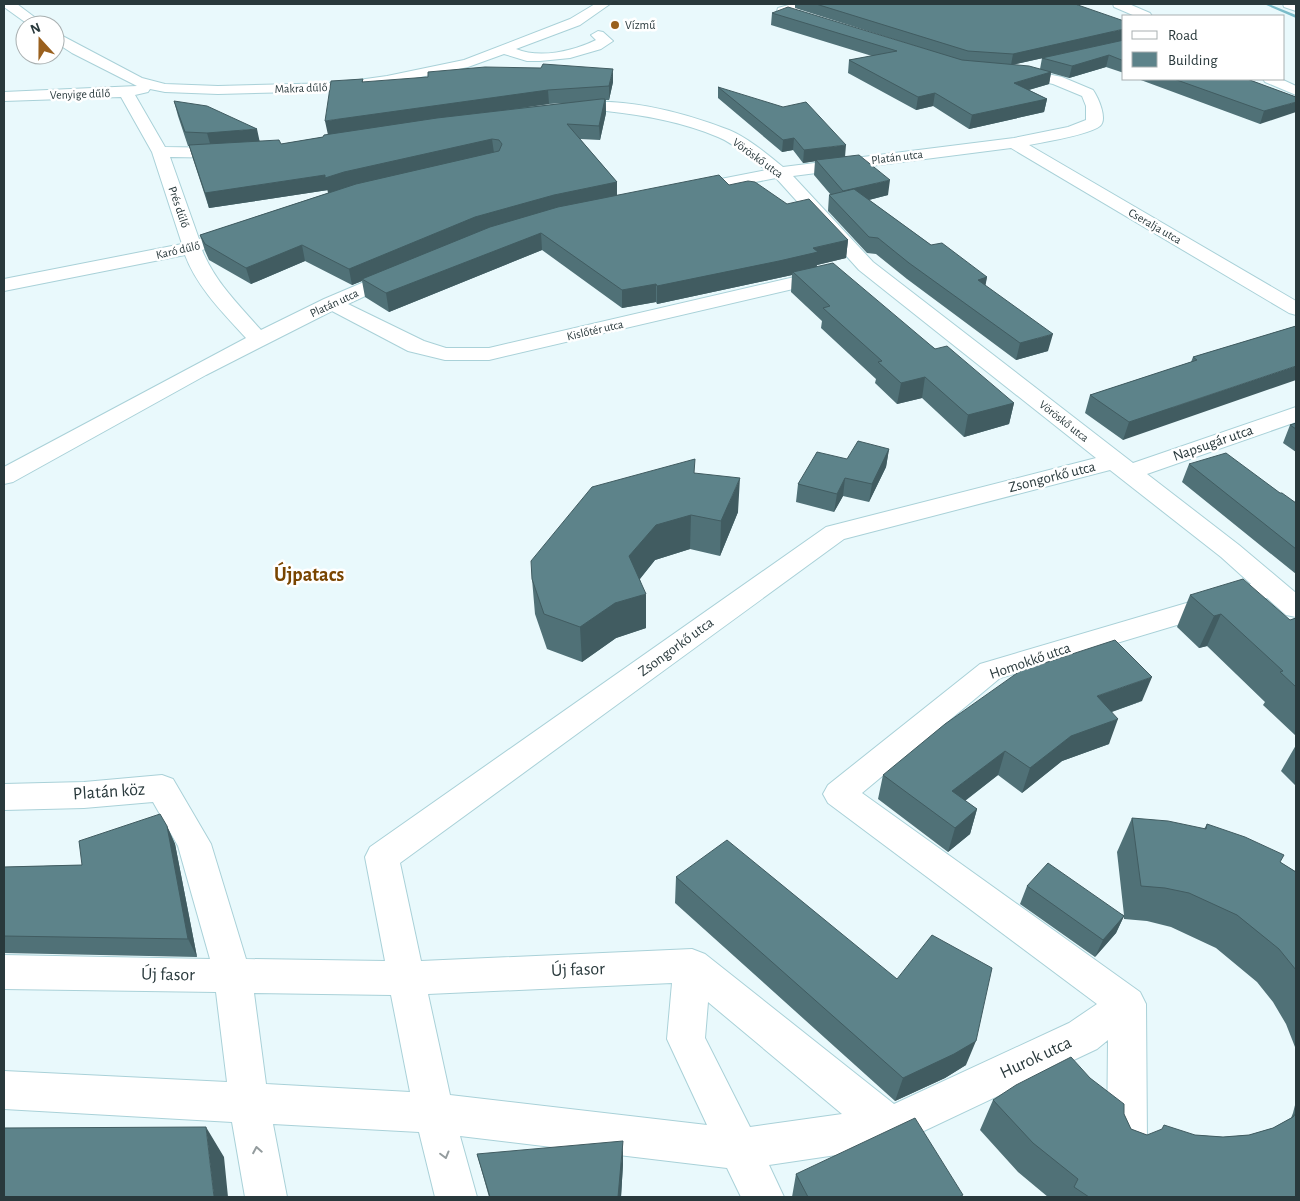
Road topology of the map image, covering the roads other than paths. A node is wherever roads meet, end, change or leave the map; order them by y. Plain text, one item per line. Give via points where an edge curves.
1 (9, 4) edge
2 (602, 4) edge
3 (804, 4) edge
4 (1120, 4) edge
5 (1289, 4) edge
6 (1296, 7) edge
7 (24, 15) edge
8 (1143, 15) edge
9 (809, 19) edge
10 (598, 35) dead end
11 (65, 42) edge
12 (504, 50) junction
13 (1044, 62) edge
14 (1272, 80) edge
15 (185, 89) joint
16 (1296, 91) edge
17 (126, 92) junction
18 (4, 97) edge
19 (151, 101) junction
20 (558, 110) edge
21 (1014, 143) junction
22 (248, 151) edge
23 (160, 152) junction
24 (780, 172) junction
25 (676, 193) edge
26 (254, 228) edge
27 (190, 248) junction
28 (866, 266) junction
29 (413, 268) edge
30 (4, 285) edge
31 (331, 303) junction
32 (1296, 309) edge
33 (258, 339) junction
34 (1296, 414) edge
35 (1122, 467) junction
36 (4, 476) edge
37 (1272, 587) junction
38 (1296, 608) edge
39 (4, 797) edge
40 (692, 966) junction
41 (4, 972) edge
42 (233, 976) junction
43 (406, 978) junction
44 (1127, 1004) junction
45 (4, 1090) edge
46 (249, 1103) junction
47 (434, 1113) junction
48 (890, 1127) junction
49 (1127, 1143) edge
50 (740, 1149) junction
51 (266, 1197) edge
52 (456, 1197) edge
53 (763, 1197) edge

1 - 7 street
2 - 12 street, Makra dűlő via 574,22
3 - 9 street via 783,11
4 - 8 street
5 - 6 street
10 - 12 street via 606,41 536,58
11 - 19 street via 137,81
12 - 15 street, Makra dűlő via 468,63 337,87
13 - 21 street, Platán utca via 1005,70 1056,80 1088,93 1094,106 1094,122 1072,131
14 - 16 street
15 - 19 street, Venyige dűlő
17 - 18 street, Venyige dűlő
17 - 19 street, Prés dűlő
17 - 19 street, Venyige dűlő
19 - 23 street, Prés dűlő
20 - 24 street, Vöröskő utca via 601,106 674,118 725,134
21 - 24 street, Platán utca
21 - 32 street, Cseralja utca
22 - 23 street via 211,154
23 - 27 street, Prés dűlő via 189,234
24 - 25 street, Platán utca
24 - 28 street, Vöröskő utca
26 - 27 street, Karó dűlő
27 - 30 street, Karó dűlő
27 - 33 street, Prés dűlő via 217,293
28 - 31 street, Kislőtér utca via 489,354 445,354 416,346
28 - 35 street, Vöröskő utca
29 - 31 street, Platán utca
31 - 33 street, Platán utca
33 - 36 street, Platán utca
34 - 35 street, Napsugár utca
35 - 37 street, Vöröskő utca
35 - 43 street, Zsongorkő utca via 835,533 382,857
37 - 38 street, Vöröskő utca
37 - 44 street, Homokkő utca via 990,671 838,794
39 - 42 street, Platán köz via 84,795 162,788 194,844
40 - 43 street, Új fasor
40 - 48 street
40 - 50 street via 686,1039
41 - 42 street, Új fasor
42 - 43 street, Új fasor
42 - 46 street
43 - 47 street
44 - 48 street, Hurok utca via 1083,1036
44 - 49 street
45 - 46 street
46 - 47 street
51 -> 46 street
47 - 50 street
47 -> 52 street
48 - 50 street
50 - 53 street

